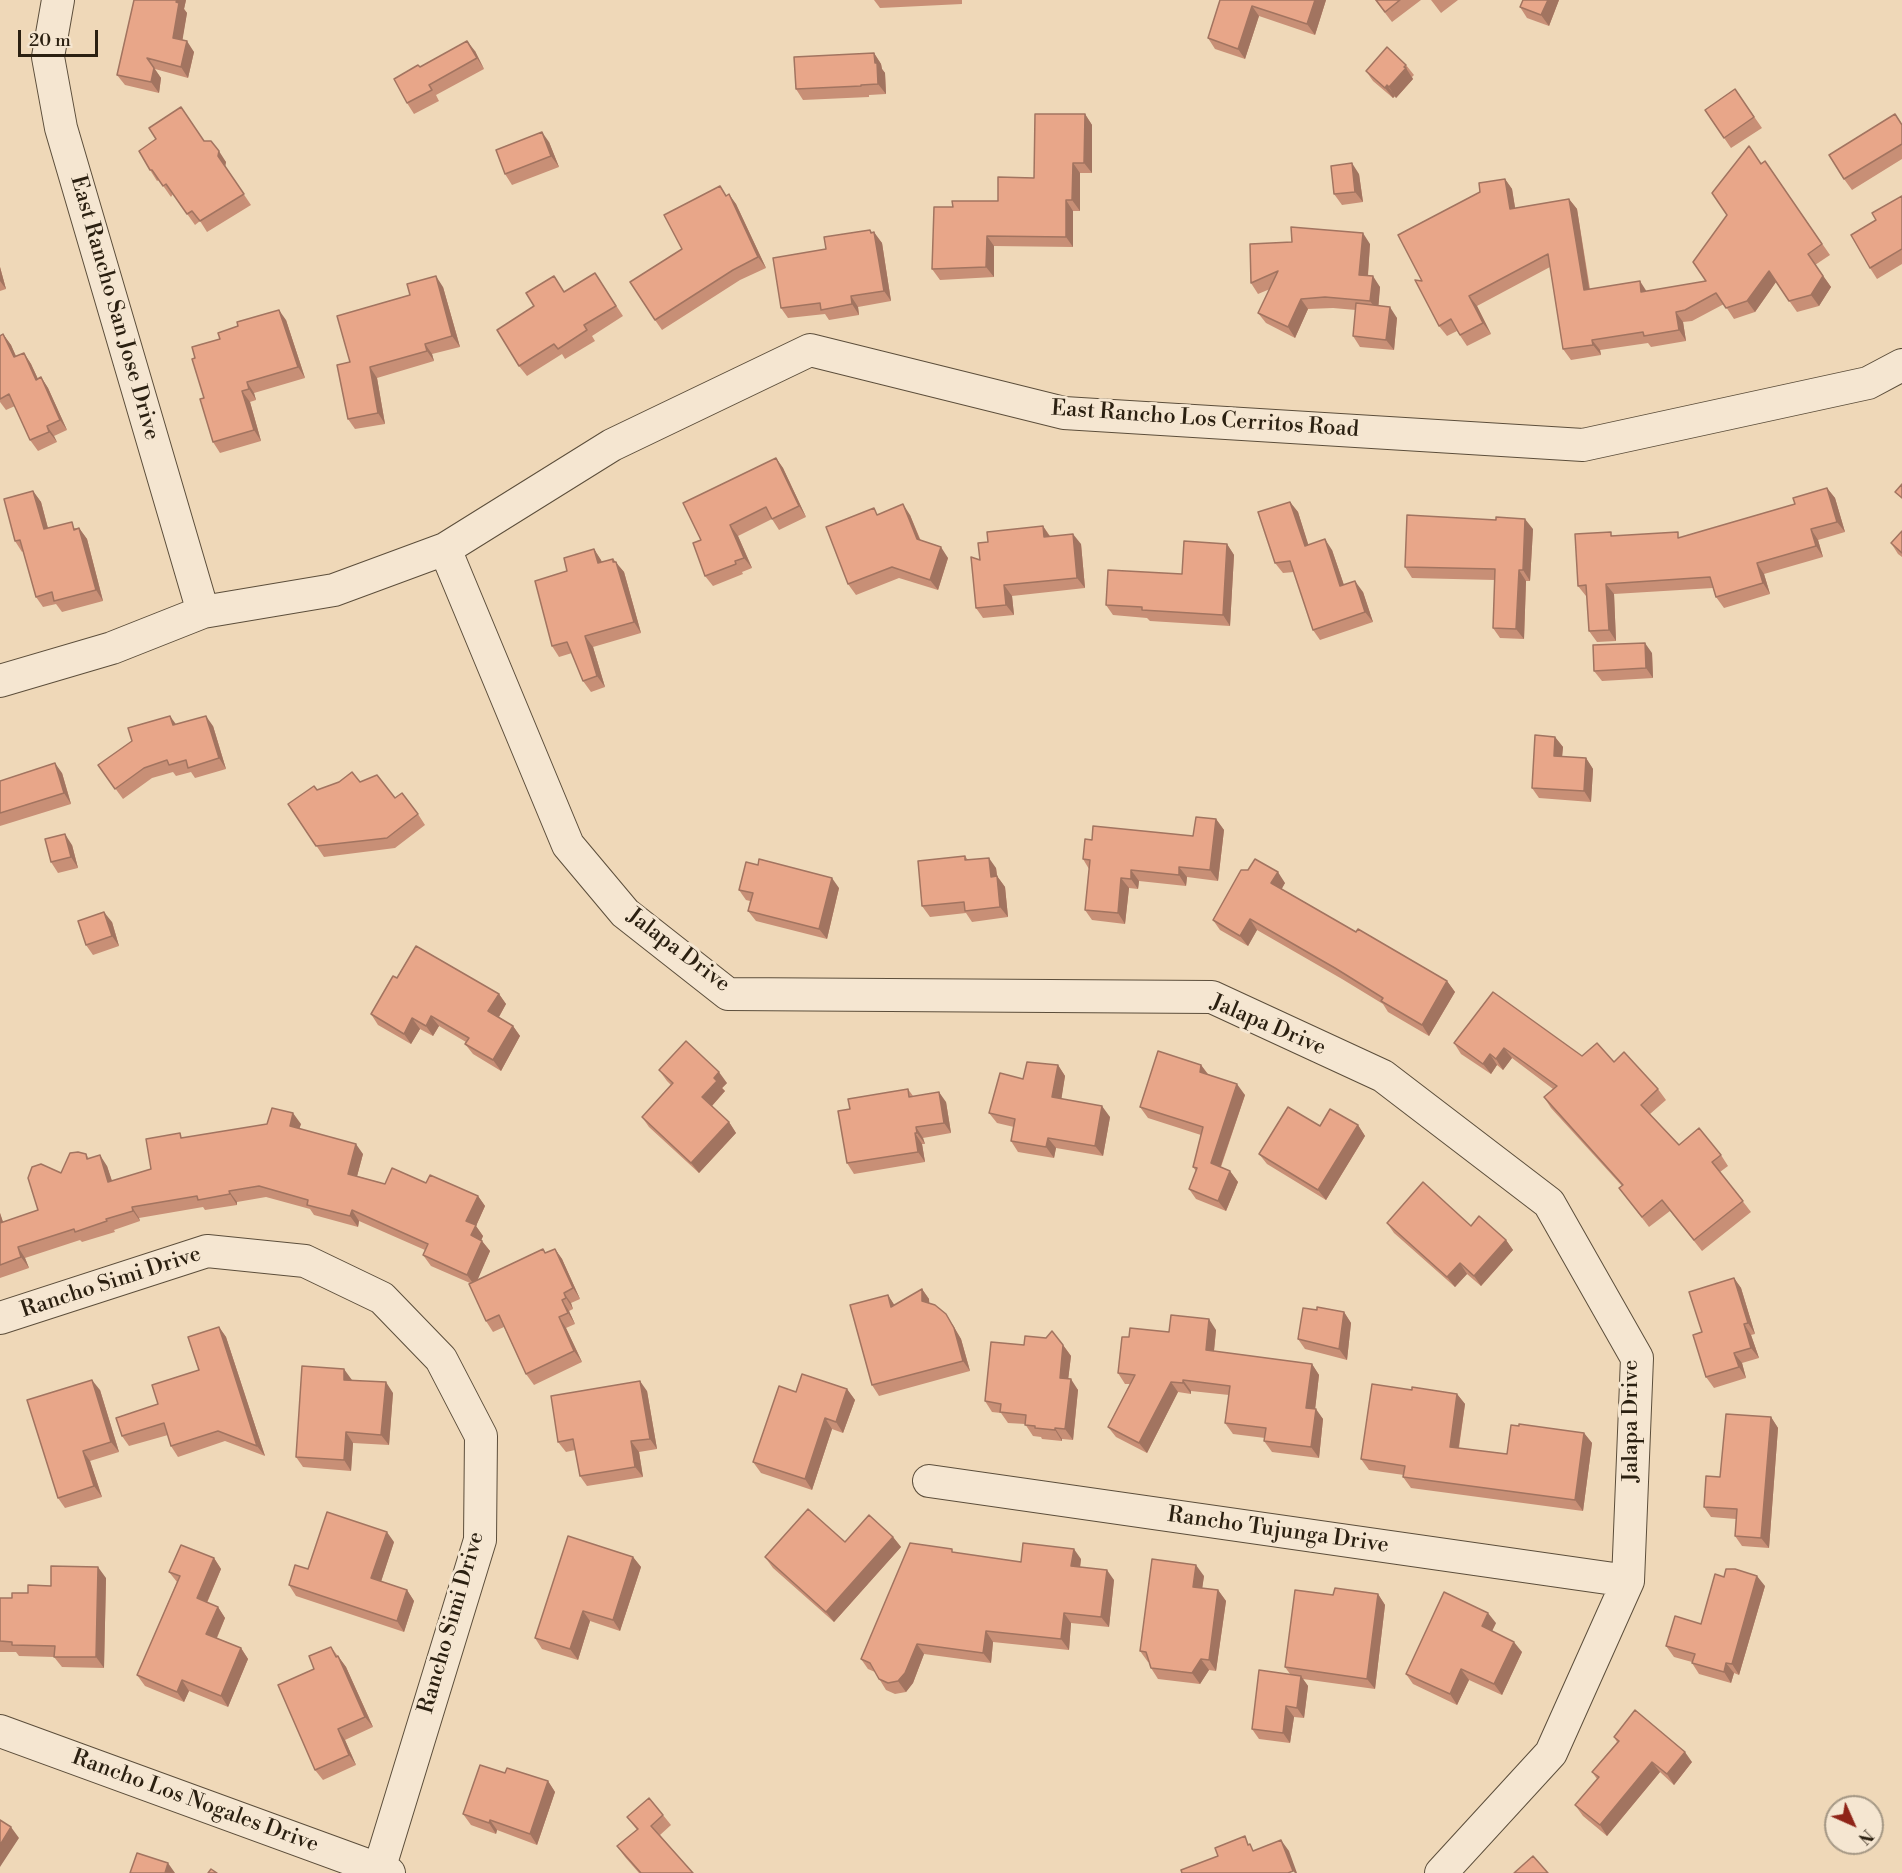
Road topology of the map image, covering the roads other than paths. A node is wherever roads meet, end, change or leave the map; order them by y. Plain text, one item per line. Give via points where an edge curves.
1 (58, 0) edge
2 (1902, 365) edge
3 (445, 549) junction
4 (203, 612) junction
5 (0, 681) edge
6 (0, 1318) edge
7 (929, 1481) dead end
8 (1628, 1581) junction
9 (0, 1731) edge
10 (382, 1872) edge
11 (1441, 1873) edge

1 - 4 street, East Rancho San Jose Drive via 48,57 61,128
2 - 3 street, East Rancho Los Cerritos Road via 1868,383 1583,445 1064,413 810,350 612,445
3 - 4 street, East Rancho Los Cerritos Road via 334,590
3 - 8 street, Jalapa Drive via 568,845 625,913 728,994 1212,997 1383,1076 1549,1203 1637,1358
4 - 5 street, East Rancho Los Cerritos Road via 112,648
6 - 10 street, Rancho Simi Drive via 207,1251 305,1262 382,1298 441,1359 481,1436 480,1540
7 - 8 street, Rancho Tujunga Drive
8 - 11 street, Jalapa Drive via 1551,1753
9 - 10 street, Rancho Los Nogales Drive

